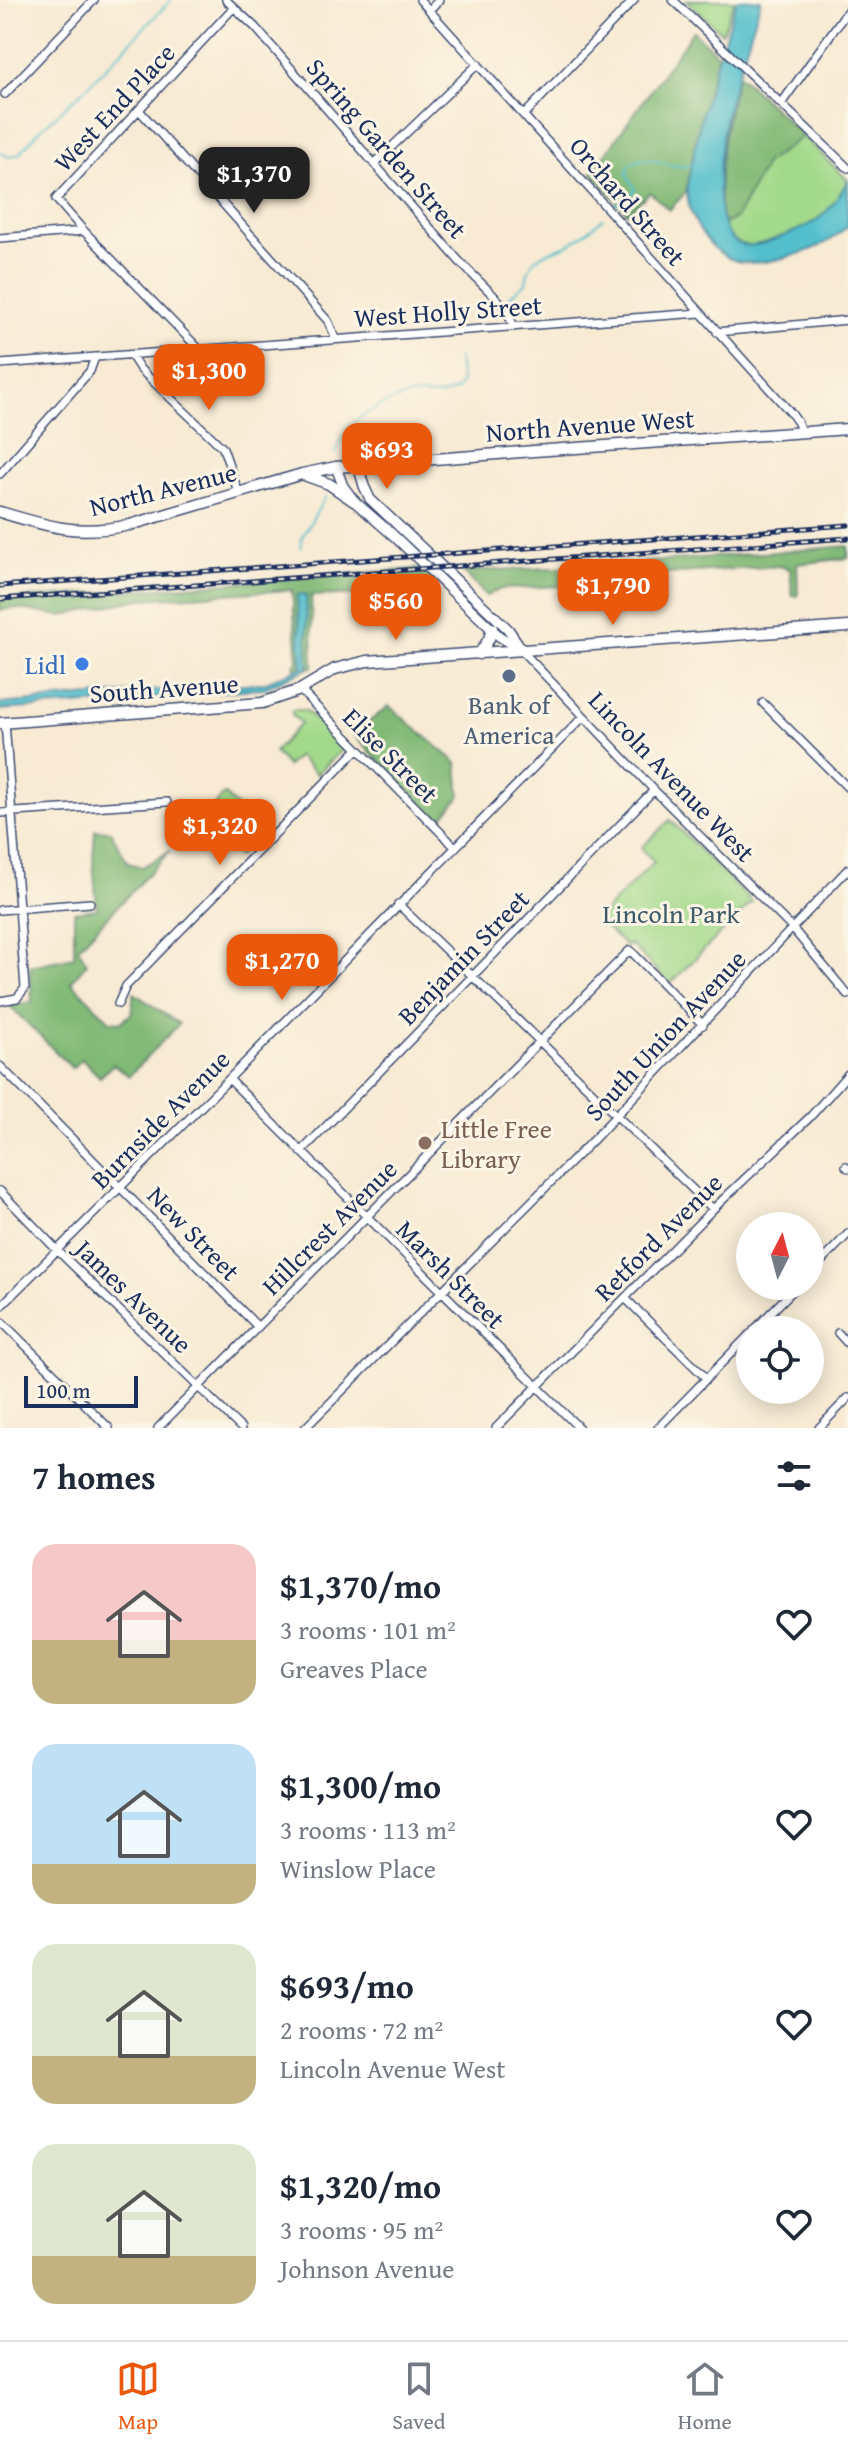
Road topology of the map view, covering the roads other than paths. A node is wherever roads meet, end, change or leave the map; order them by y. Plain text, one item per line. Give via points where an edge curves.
1 (94, 0) edge
2 (226, 0) edge
3 (420, 0) edge
4 (439, 0) edge
5 (634, 0) edge
6 (673, 0) edge
7 (234, 7) junction
8 (429, 10) junction
9 (848, 10) edge
10 (478, 64) junction
11 (5, 94) dead end
12 (781, 104) junction
13 (139, 110) junction
14 (525, 114) junction
15 (374, 164) junction
16 (847, 168) edge
17 (84, 231) junction
18 (0, 238) edge
19 (700, 313) junction
20 (848, 320) edge
21 (514, 326) junction
22 (717, 332) junction
23 (336, 339) junction
24 (199, 349) junction
25 (131, 355) junction
26 (95, 357) junction
27 (0, 364) edge
28 (848, 429) edge
29 (801, 432) junction
30 (358, 465) junction
31 (336, 467) junction
32 (0, 474) edge
33 (302, 474) junction
34 (239, 494) junction
35 (354, 501) junction
36 (0, 512) edge
37 (848, 627) edge
38 (492, 628) junction
39 (522, 651) junction
40 (479, 654) junction
41 (300, 690) junction
42 (763, 703) dead end
43 (583, 717) junction
44 (2, 722) edge
45 (358, 749) junction
46 (848, 788) edge
47 (654, 790) junction
48 (167, 802) dead end
49 (13, 811) junction
50 (0, 813) edge
51 (455, 847) junction
52 (848, 869) edge
53 (90, 903) dead end
54 (398, 904) junction
55 (19, 909) junction
56 (0, 910) edge
57 (793, 929) junction
58 (472, 975) junction
59 (848, 995) edge
60 (0, 1001) edge
61 (118, 1004) dead end
62 (703, 1025) junction
63 (542, 1041) junction
64 (0, 1066) edge
65 (848, 1074) edge
66 (229, 1079) junction
67 (617, 1115) junction
68 (301, 1152) junction
69 (120, 1187) junction
70 (0, 1191) edge
71 (713, 1209) junction
72 (366, 1217) junction
73 (848, 1234) edge
74 (57, 1250) junction
75 (824, 1259) edge
76 (441, 1292) junction
77 (625, 1298) junction
78 (783, 1300) edge
79 (0, 1307) edge
80 (768, 1316) edge
81 (0, 1320) edge
82 (258, 1327) junction
83 (838, 1333) dead end
84 (848, 1344) edge
85 (736, 1348) edge
86 (706, 1378) junction
87 (199, 1386) junction
88 (536, 1386) junction
89 (848, 1398) edge
90 (109, 1428) edge
91 (158, 1428) edge
92 (241, 1428) edge
93 (305, 1428) edge
94 (496, 1428) edge
95 (579, 1428) edge
96 (658, 1428) edge
97 (819, 1428) edge

1 - 11 street
2 - 7 street, Spring Garden Street
3 - 8 street, Orchard Street
4 - 8 street
5 - 14 street
6 - 12 street
7 - 13 street, West End Place
7 - 15 street, Spring Garden Street
8 - 10 street, Orchard Street
9 - 12 street
10 - 14 street, Orchard Street
10 - 15 street
12 - 16 street
13 - 17 street, West End Place via 56,199
13 - 23 street via 328,321
14 - 19 street, Orchard Street
15 - 21 street, Spring Garden Street via 502,304
17 - 18 street
17 - 24 street
19 - 21 street, West Holly Street
19 - 22 street, Orchard Street
20 - 22 street
21 - 23 street, West Holly Street
22 - 29 street, Orchard Street via 791,413
23 - 24 street, West Holly Street
24 - 25 street, West Holly Street
25 - 26 street, West Holly Street
25 - 34 street via 223,448
26 - 27 street, West Holly Street
26 - 32 street via 90,371
28 - 29 main road, North Avenue West
29 - 30 main road, North Avenue West
30 - 31 main road, North Avenue West
30 - 39 street, Lincoln Avenue West via 370,499 508,629
31 - 33 main road, North Avenue
31 - 35 street, Lincoln Avenue West
33 - 34 main road, North Avenue
33 - 35 main road
34 - 36 main road, North Avenue via 104,531 67,530
35 - 38 street, Lincoln Avenue West
37 - 39 main road, South Avenue
38 - 39 street, Lincoln Avenue West
38 - 40 main road
39 - 40 main road, South Avenue
39 - 43 street, Lincoln Avenue West
40 - 41 main road, South Avenue via 367,661 326,674
41 - 44 main road, South Avenue via 262,703
41 - 45 street, Elise Street
42 - 46 street
43 - 47 street, Lincoln Avenue West
43 - 51 street, Burnside Avenue
44 - 49 street
45 - 51 street, Elise Street
45 - 61 street via 126,986
47 - 57 street, Lincoln Avenue West
47 - 58 street, Benjamin Street
48 - 49 street
49 - 50 street
49 - 55 street
51 - 54 street, Burnside Avenue
52 - 57 street, South Union Avenue
53 - 55 street
54 - 58 street
54 - 66 street, Burnside Avenue
55 - 56 street
55 - 60 street via 25,988 17,998
57 - 59 street, Lincoln Avenue West
57 - 62 street, South Union Avenue
58 - 63 street
58 - 68 street, Benjamin Street
62 - 63 street, Hillcrest Avenue via 630,950
62 - 67 street, South Union Avenue
63 - 67 street
63 - 72 street, Hillcrest Avenue
64 - 69 street, New Street
65 - 71 street, Retford Avenue
66 - 68 street, Marsh Street
66 - 69 street, Burnside Avenue
67 - 71 street
67 - 76 street, South Union Avenue
68 - 72 street, Marsh Street
69 - 74 street, Burnside Avenue
69 - 82 street, New Street
70 - 74 street, James Avenue
71 - 77 street, Retford Avenue
72 - 76 street, Marsh Street
72 - 82 street, Hillcrest Avenue
73 - 75 street
74 - 79 street, Burnside Avenue
74 - 87 street, James Avenue
76 - 88 street, Marsh Street
76 - 93 street, South Union Avenue
77 - 86 street
77 - 88 street, Retford Avenue
78 - 80 street
81 - 90 street
82 - 87 street, Hillcrest Avenue
83 - 84 street
85 - 86 street
86 - 96 street
87 - 91 street, Hillcrest Avenue
87 - 92 street, James Avenue
88 - 94 street, Retford Avenue
88 - 95 street, Marsh Street
89 - 97 street

